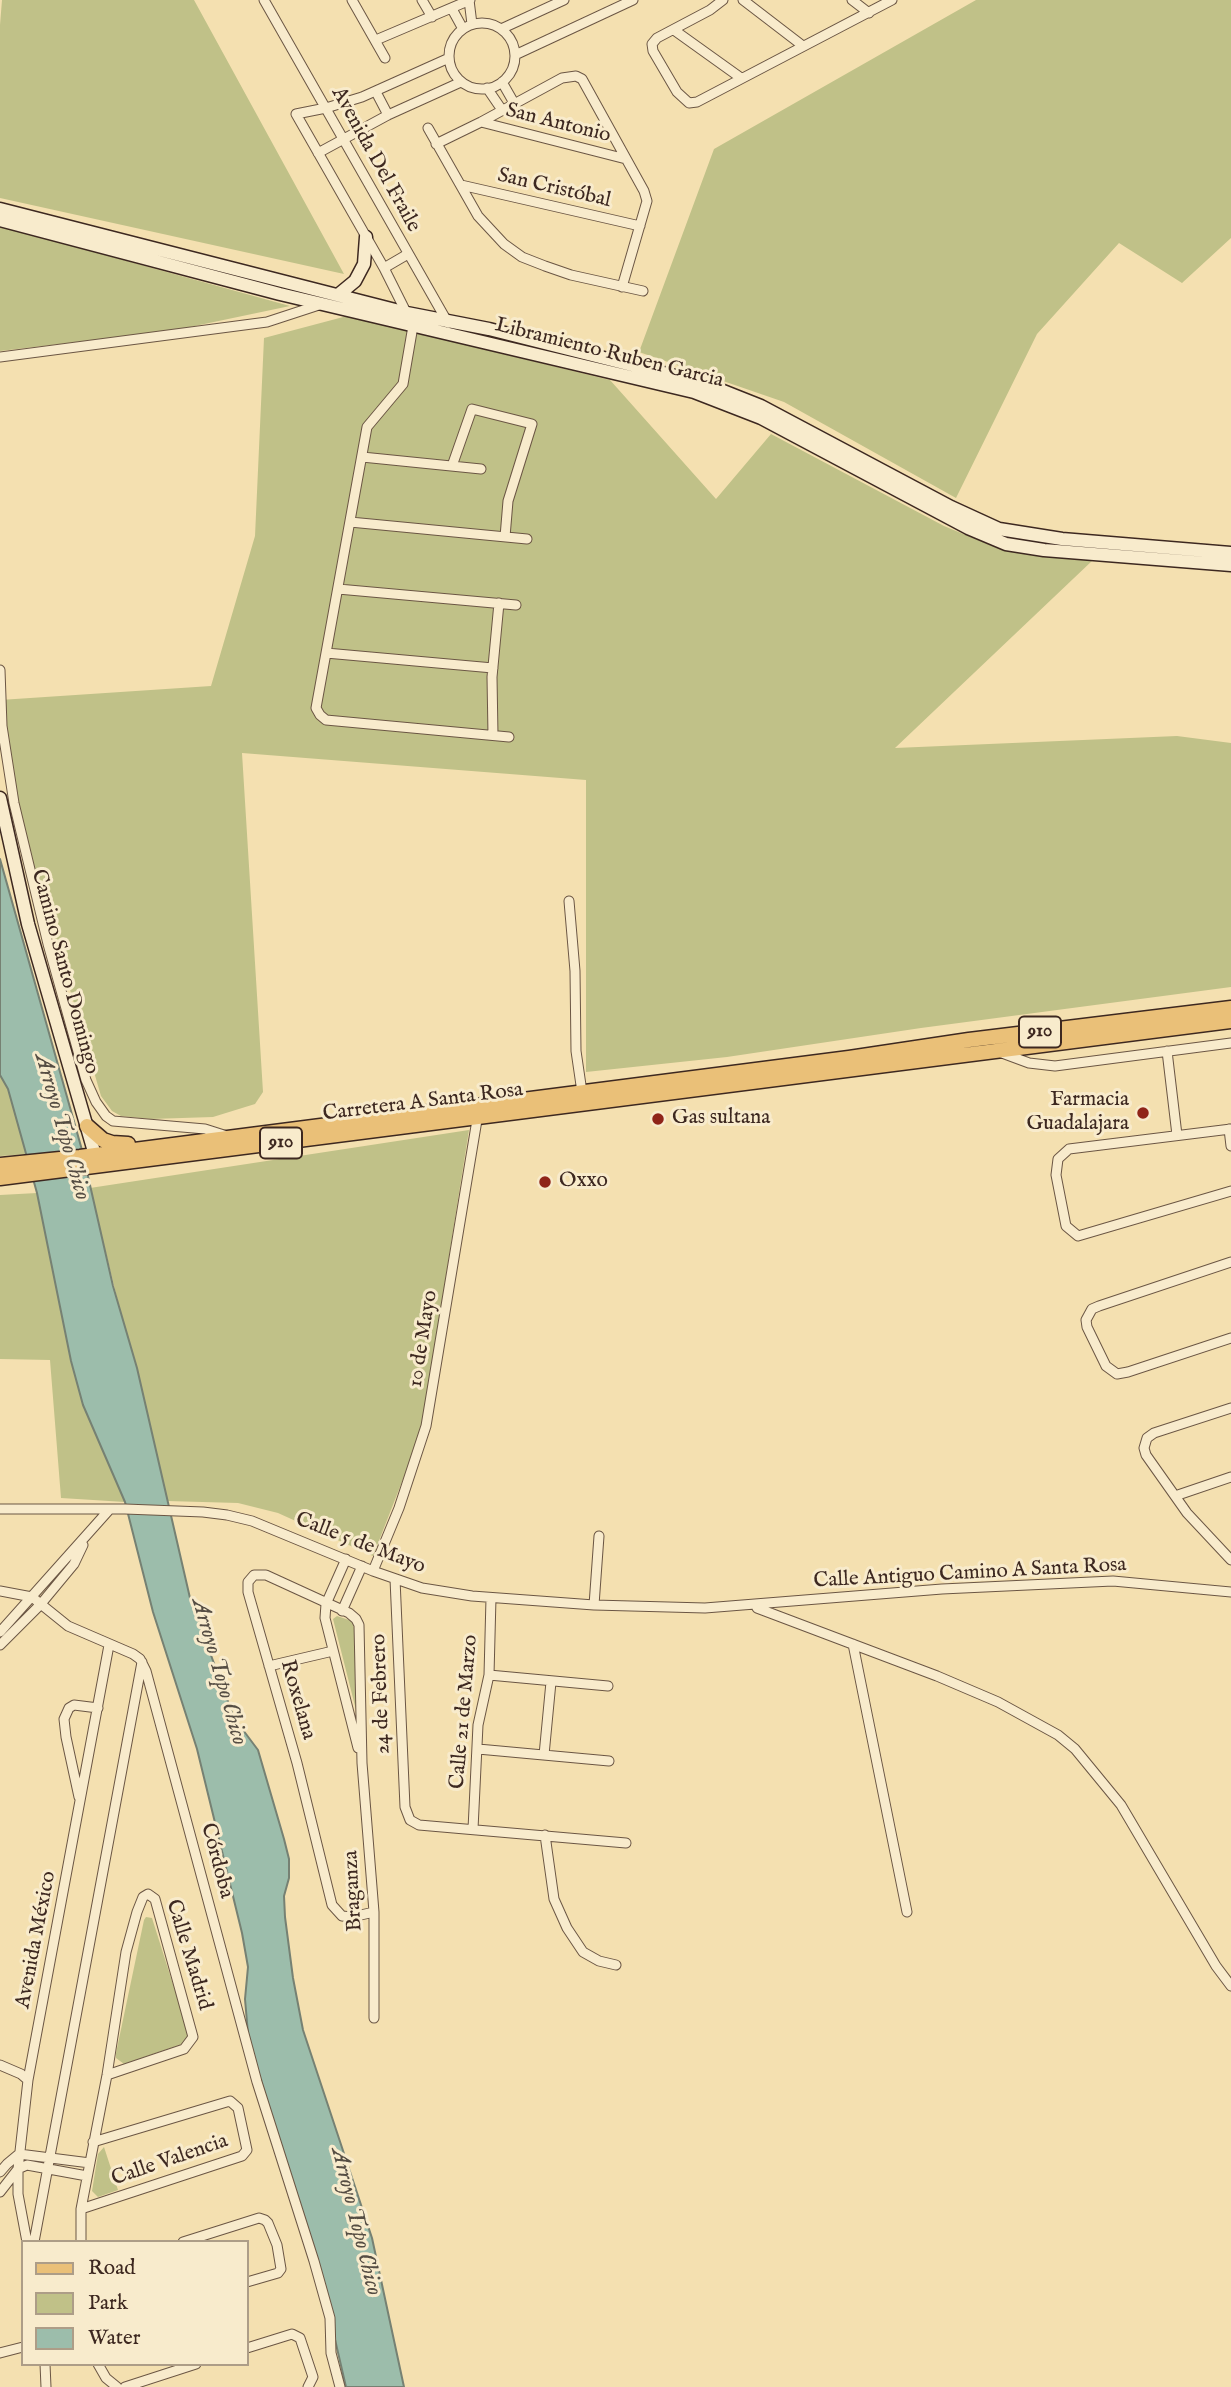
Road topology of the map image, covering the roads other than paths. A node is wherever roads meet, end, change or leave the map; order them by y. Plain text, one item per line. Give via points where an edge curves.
1 (264, 0) edge
2 (352, 0) edge
3 (422, 0) edge
4 (469, 0) edge
5 (564, 0) edge
6 (633, 0) edge
7 (723, 0) edge
8 (743, 0) edge
9 (852, 0) edge
10 (892, 0) edge
11 (452, 9) junction
12 (869, 13) junction
13 (432, 17) junction
14 (467, 27) junction
15 (501, 29) junction
16 (674, 30) junction
17 (376, 40) junction
18 (803, 46) junction
19 (515, 55) junction
20 (385, 58) dead end
21 (449, 58) junction
22 (741, 78) junction
23 (461, 82) junction
24 (502, 82) junction
25 (487, 88) junction
26 (376, 92) junction
27 (514, 103) junction
28 (326, 108) junction
29 (502, 110) junction
30 (388, 115) junction
31 (481, 122) junction
32 (428, 128) dead end
33 (344, 140) junction
34 (436, 144) junction
35 (318, 153) junction
36 (626, 159) junction
37 (461, 185) junction
38 (0, 209) edge
39 (0, 220) edge
40 (640, 226) junction
41 (366, 237) junction
42 (408, 254) junction
43 (384, 268) junction
44 (622, 287) junction
45 (643, 291) dead end
46 (338, 296) junction
47 (323, 303) junction
48 (407, 313) junction
49 (447, 321) junction
50 (414, 326) junction
51 (456, 337) junction
52 (0, 357) edge
53 (362, 457) junction
54 (452, 466) junction
55 (481, 470) dead end
56 (350, 522) junction
57 (505, 537) junction
58 (527, 539) dead end
59 (1231, 553) edge
60 (1231, 565) edge
61 (338, 589) junction
62 (499, 603) junction
63 (516, 605) dead end
64 (326, 653) junction
65 (493, 668) junction
66 (0, 670) edge
67 (493, 736) junction
68 (509, 737) dead end
69 (0, 798) edge
70 (569, 901) dead end
71 (1231, 1008) edge
72 (1231, 1021) edge
73 (1231, 1043) edge
74 (994, 1050) junction
75 (1167, 1051) junction
76 (850, 1063) junction
77 (582, 1092) junction
78 (479, 1112) junction
79 (87, 1126) junction
80 (1230, 1129) edge
81 (1177, 1135) junction
82 (231, 1137) junction
83 (171, 1145) junction
84 (1231, 1146) edge
85 (95, 1154) junction
86 (82, 1163) junction
87 (0, 1165) edge
88 (18, 1170) junction
89 (0, 1178) edge
90 (1231, 1191) edge
91 (1231, 1262) edge
92 (1231, 1338) edge
93 (1231, 1408) edge
94 (1231, 1477) edge
95 (1175, 1496) junction
96 (0, 1509) edge
97 (109, 1510) junction
98 (87, 1536) junction
99 (599, 1536) dead end
100 (1229, 1554) edge
101 (346, 1559) junction
102 (362, 1566) junction
103 (373, 1571) junction
104 (395, 1579) junction
105 (0, 1591) edge
106 (1231, 1592) edge
107 (32, 1597) junction
108 (491, 1598) junction
109 (326, 1604) junction
110 (40, 1605) junction
111 (594, 1605) junction
112 (752, 1606) junction
113 (342, 1611) junction
114 (358, 1622) joint
115 (0, 1632) edge
116 (853, 1644) junction
117 (109, 1645) junction
118 (0, 1646) edge
119 (333, 1651) junction
120 (142, 1662) junction
121 (269, 1666) junction
122 (489, 1675) junction
123 (551, 1682) junction
124 (608, 1686) dead end
125 (98, 1708) junction
126 (478, 1749) junction
127 (544, 1755) junction
128 (609, 1761) dead end
129 (362, 1763) junction
130 (81, 1802) junction
131 (473, 1829) junction
132 (545, 1835) junction
133 (626, 1843) dead end
134 (374, 1912) junction
135 (907, 1912) dead end
136 (616, 1965) dead end
137 (1231, 1986) edge
138 (374, 2018) dead end
139 (0, 2065) edge
140 (107, 2075) junction
141 (28, 2080) junction
142 (93, 2142) junction
143 (19, 2154) junction
144 (49, 2156) junction
145 (90, 2163) junction
146 (47, 2168) junction
147 (18, 2169) junction
148 (0, 2172) edge
149 (87, 2176) junction
150 (0, 2192) edge
151 (81, 2209) junction
152 (27, 2240) edge
153 (34, 2240) edge
154 (81, 2240) edge
155 (189, 2240) edge
156 (248, 2282) edge
157 (21, 2348) edge
158 (248, 2348) edge
159 (0, 2353) edge
160 (45, 2366) edge
161 (99, 2366) edge
162 (190, 2366) edge
163 (46, 2387) edge
164 (117, 2387) edge
165 (125, 2387) edge
166 (308, 2387) edge
167 (340, 2387) edge

1 - 28 street, Avenida Del Fraile
2 - 17 street
3 - 13 street
4 - 11 street
4 - 14 street
5 - 15 street
6 - 19 street
7 - 16 street
8 - 18 street
9 - 12 street
10 - 12 street
11 - 13 street
11 - 14 street
12 - 18 street
13 - 17 street
14 - 15 street via 492,24
14 - 21 street via 455,37
15 - 19 street
16 - 22 street
16 - 22 street via 652,44 681,98 697,102
17 - 20 street
18 - 22 street
19 - 24 street
21 - 23 street
21 - 26 street
23 - 25 street
23 - 30 street
24 - 25 street
24 - 27 street
25 - 29 street
26 - 28 street
26 - 30 street
27 - 29 street
27 - 36 street via 562,78 582,79
28 - 33 street, Avenida Del Fraile
28 - 35 street via 296,114
29 - 31 street
30 - 33 street
31 - 34 street
31 - 36 street, San Antonio
32 - 34 street
33 - 35 street
33 - 42 street, Avenida Del Fraile
34 - 37 street
35 - 41 street
36 - 40 street via 647,201
37 - 40 street, San Cristóbal
37 - 44 street via 492,234 522,257
38 - 46 street, Libramiento Ruben Garcia
39 - 47 street, Libramiento Ruben Garcia
40 - 44 street
41 - 43 street
41 - 46 street via 364,264 355,281
42 - 43 street
42 - 49 street, Avenida Del Fraile
43 - 48 street
44 - 45 street
46 - 48 street, Libramiento Ruben Garcia
47 - 50 street, Libramiento Ruben Garcia
47 - 52 street via 267,322
48 - 49 street, Libramiento Ruben Garcia
48 - 50 street
49 - 51 street, Avenida Del Fraile
49 - 59 street, Libramiento Ruben Garcia via 721,390 999,529
50 - 51 street, Libramiento Ruben Garcia
50 - 53 street via 403,384 367,427
51 - 60 street, Libramiento Ruben Garcia via 687,390 731,405 994,540 1044,550
53 - 54 street
53 - 56 street
54 - 55 street
54 - 57 street via 472,409 532,424 508,501
56 - 57 street
56 - 61 street
57 - 58 street
61 - 62 street
61 - 64 street
62 - 63 street
62 - 65 street
64 - 65 street
64 - 67 street via 316,708 326,720
65 - 67 street
66 - 82 street via 2,726 14,803 48,944 96,1102 113,1121 205,1129
67 - 68 street
69 - 79 street, Camino Santo Domingo via 28,924
70 - 77 street
71 - 76 main road, 910 via 969,1040
72 - 74 main road, 910
73 - 75 street
74 - 75 street via 1029,1063 1055,1066
74 - 76 main road, 910
75 - 81 street
76 - 77 main road, Carretera A Santa Rosa / 910
76 - 78 main road, Carretera A Santa Rosa / 910
77 - 78 main road, Carretera A Santa Rosa / 910
78 - 82 main road, Carretera A Santa Rosa / 910
78 - 86 main road, Carretera A Santa Rosa / 910
78 - 103 street, 10 de Mayo via 426,1426
79 - 83 main road via 112,1143
79 - 85 street, Camino Santo Domingo
80 - 81 street
80 - 84 street
81 - 90 street via 1060,1154 1056,1165 1066,1226 1077,1236 1091,1234
82 - 83 main road, Carretera A Santa Rosa / 910
83 - 85 main road, Carretera A Santa Rosa / 910
85 - 86 main road, Carretera A Santa Rosa / 910
86 - 88 main road, Carretera A Santa Rosa / 910
87 - 88 main road, Carretera A Santa Rosa / 910
88 - 89 main road, Carretera A Santa Rosa / 910
91 - 92 street via 1099,1306 1088,1313 1087,1327 1106,1366 1117,1374
93 - 95 street via 1154,1433 1145,1442 1146,1455
94 - 95 street
95 - 100 street
96 - 97 street, Calle 5 de Mayo
97 - 98 street
97 - 101 street, Calle 5 de Mayo via 203,1512 252,1521
98 - 107 street
98 - 110 street via 74,1564
99 - 111 street
101 - 102 street, Calle 5 de Mayo
101 - 109 street
102 - 103 street, Calle 5 de Mayo
102 - 113 street
103 - 104 street, Calle 5 de Mayo
104 - 108 street, Calle 5 de Mayo
104 - 131 street, 24 de Febrero via 405,1807 410,1820 418,1825
105 - 107 street
106 - 112 street, Calle Antiguo Camino A Santa Rosa via 1113,1581 942,1589
107 - 110 street
107 - 115 street
108 - 111 street, Calle 5 de Mayo
108 - 122 street, Calle 21 de Marzo
109 - 113 street, Roxelana
109 - 119 street, Braganza
109 - 121 street, Roxelana via 266,1576 251,1578 248,1592
110 - 117 street via 68,1626
110 - 118 street
111 - 112 street, Calle 5 de Mayo
112 - 116 street
113 - 114 street, Roxelana
114 - 129 street, Braganza
116 - 135 street
116 - 137 street via 998,1702 1042,1725 1074,1749 1121,1805
117 - 120 street
117 - 125 street, Avenida México
119 - 121 street
119 - 129 street, Braganza
120 - 144 street
120 - 167 street, Córdoba via 257,2082 330,2318 331,2353
121 - 134 street, Roxelana via 332,1905 342,1916
122 - 123 street
122 - 126 street, Calle 21 de Marzo via 478,1725
123 - 124 street
123 - 127 street
125 - 130 street, Avenida México
125 - 130 street via 74,1705 64,1718
126 - 127 street
126 - 131 street, Calle 21 de Marzo
127 - 128 street
129 - 134 street, Braganza
130 - 141 street, Avenida México
131 - 132 street
132 - 133 street
132 - 136 street via 554,1899 567,1928 583,1952
134 - 138 street, Braganza
139 - 141 street
140 - 140 street, Calle Madrid via 184,2049 193,2037 155,1899 149,1894 136,1912 126,1952
140 - 142 street, Calle Madrid
141 - 143 street, Avenida México
142 - 145 street, Calle Madrid
142 - 151 street, Calle Valencia via 230,2101 238,2108 247,2150 242,2156
143 - 144 street
143 - 147 street, Avenida México
143 - 148 street
144 - 145 street
144 - 146 street
145 - 149 street, Calle Madrid
146 - 147 street via 27,2165
146 - 149 street
146 - 153 street
147 - 150 street
147 - 152 street, Avenida México
149 - 151 street, Calle Madrid
151 - 154 street, Calle Madrid
155 - 156 street via 259,2218 268,2223 281,2266 278,2273
157 - 159 street
158 - 166 street via 292,2334 300,2338 313,2377
160 - 163 street
161 - 164 street
162 - 165 street

